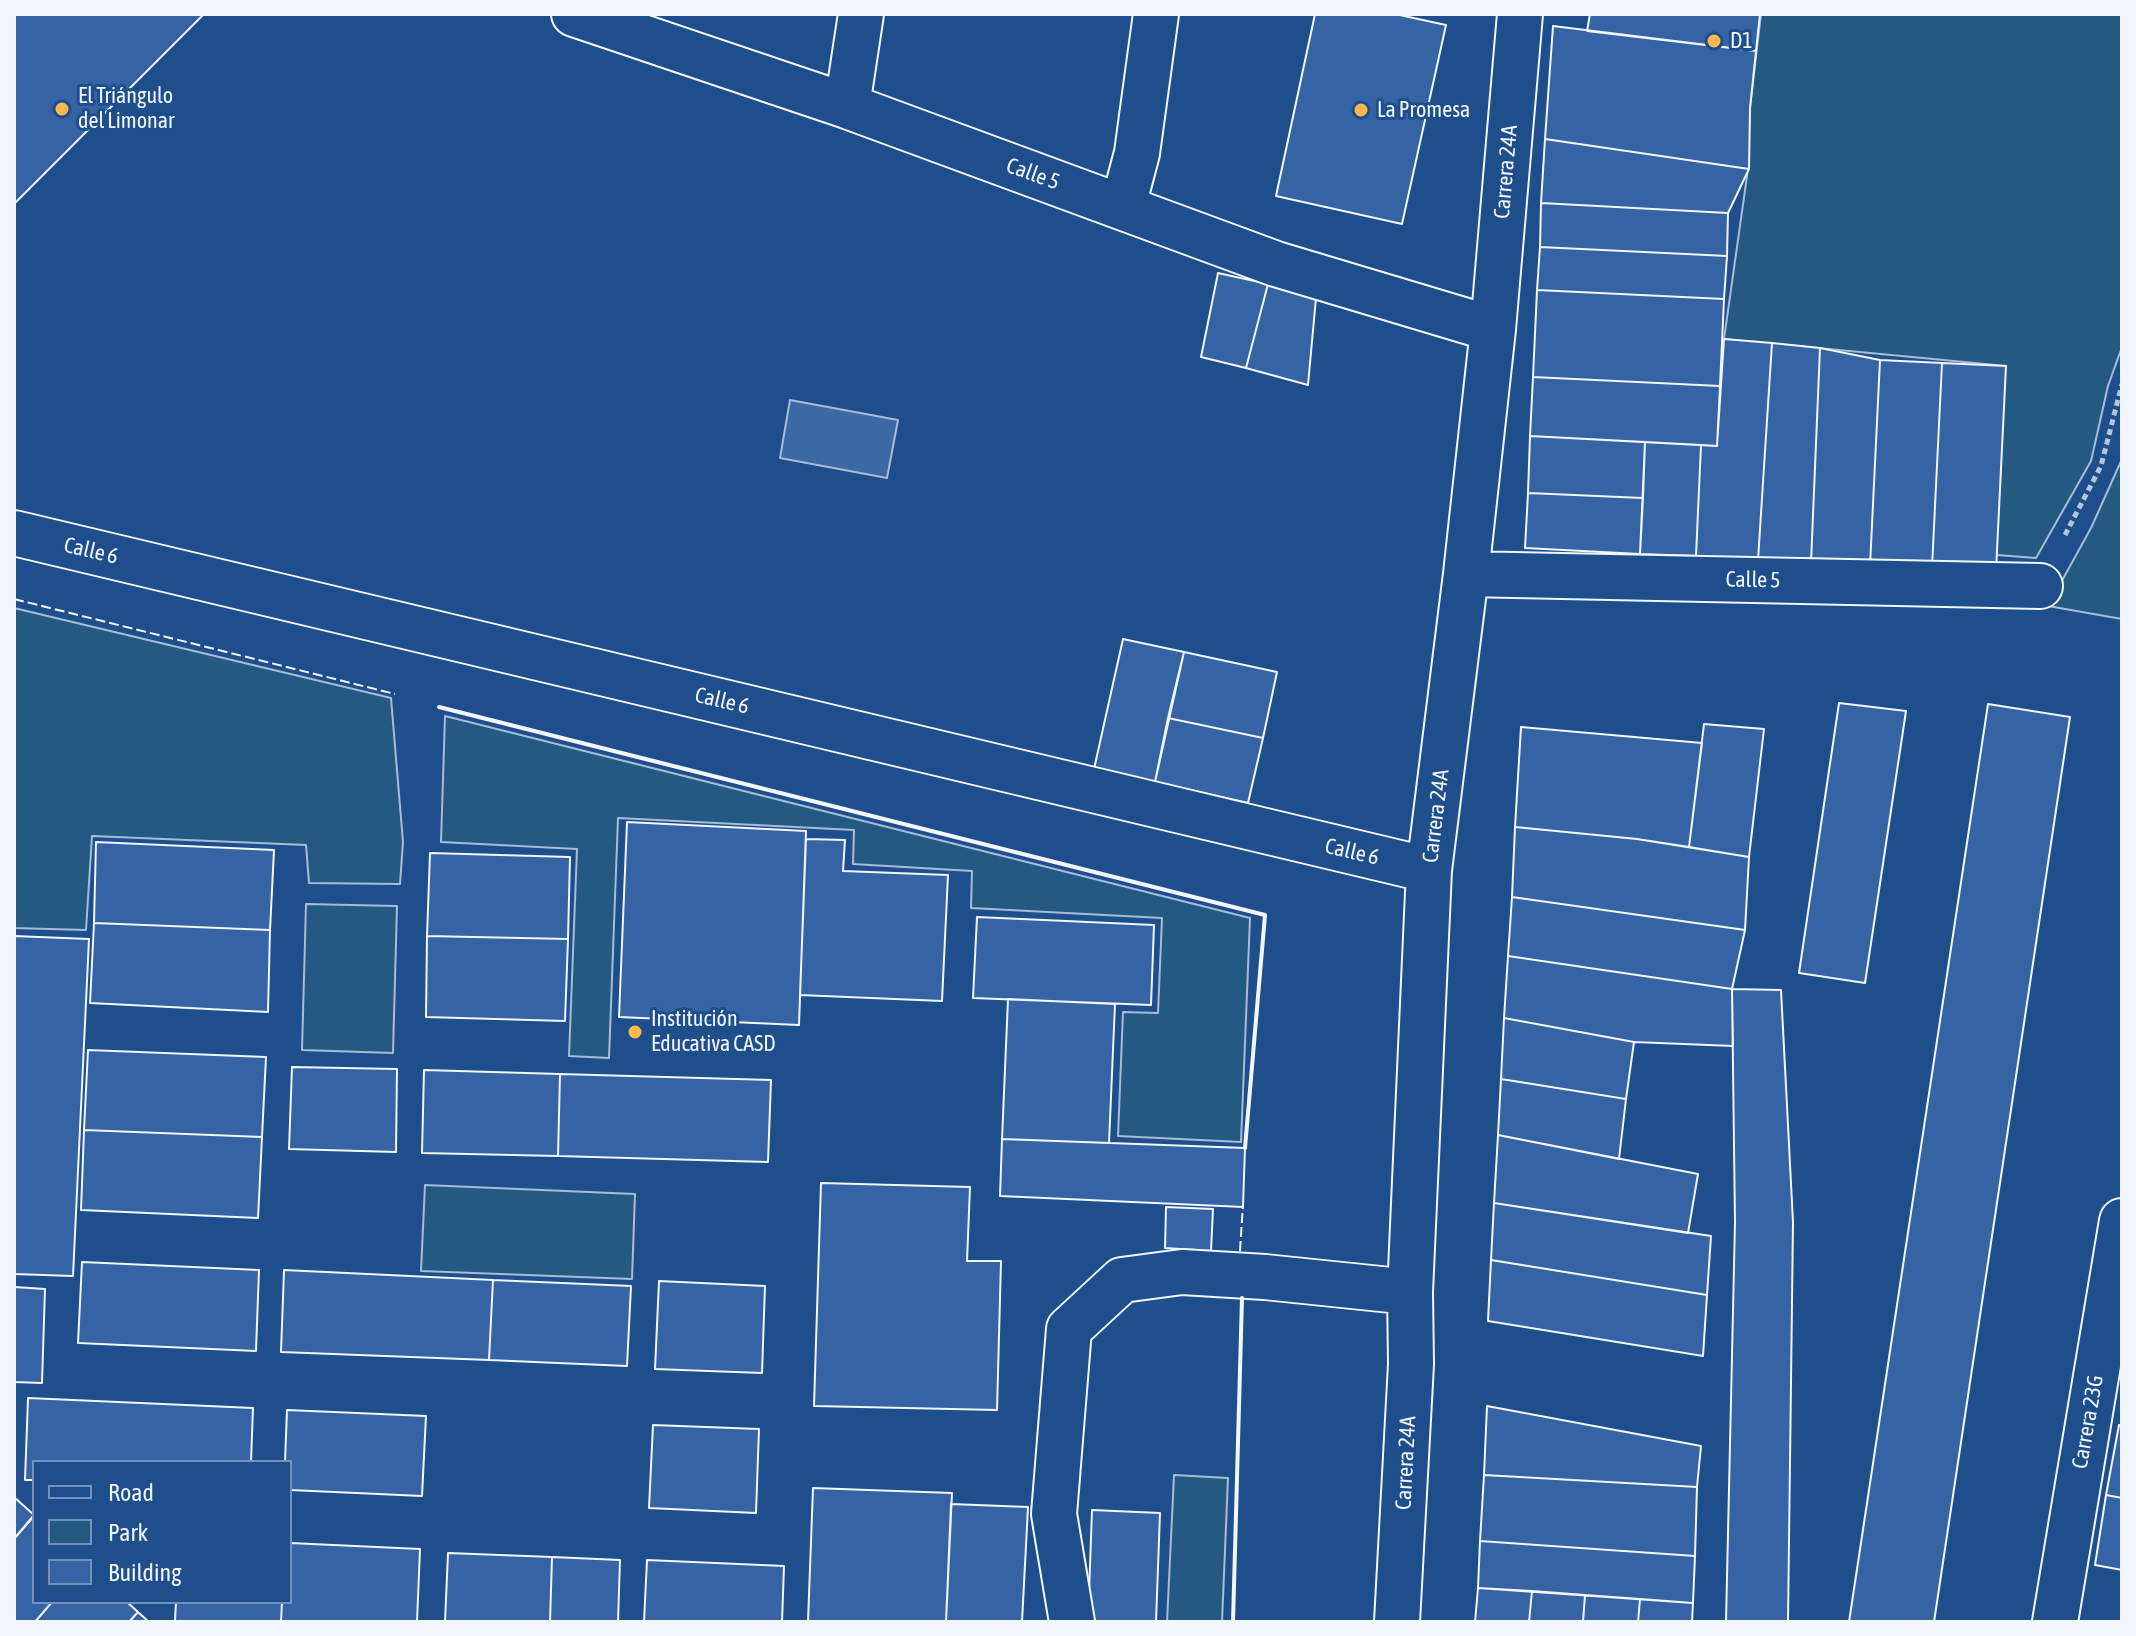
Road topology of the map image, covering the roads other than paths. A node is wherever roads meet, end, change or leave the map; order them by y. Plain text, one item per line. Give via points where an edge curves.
1 (574, 14) edge
2 (861, 14) edge
3 (1156, 14) edge
4 (1520, 14) edge
5 (847, 106) junction
6 (1123, 206) junction
7 (1493, 329) junction
8 (14, 533) edge
9 (1466, 574) junction
10 (2040, 586) road end
11 (1429, 870) junction
12 (2122, 1221) edge
13 (1410, 1292) junction
14 (1072, 1622) edge
15 (1397, 1622) edge
16 (2055, 1622) edge

1 - 5 street, Calle 5
2 - 5 street
3 - 6 street via 1137,153
4 - 7 street, Carrera 24A
5 - 6 street, Calle 5
6 - 7 street, Calle 5 via 1276,264
7 - 9 street, Carrera 24A
8 - 11 street, Calle 6
9 - 10 street, Calle 5
9 - 11 street, Carrera 24A
11 - 13 street, Carrera 24A
12 - 16 street, Carrera 23G
13 - 14 street via 1182,1272 1122,1280 1069,1329 1054,1514
13 - 15 street, Carrera 24A

